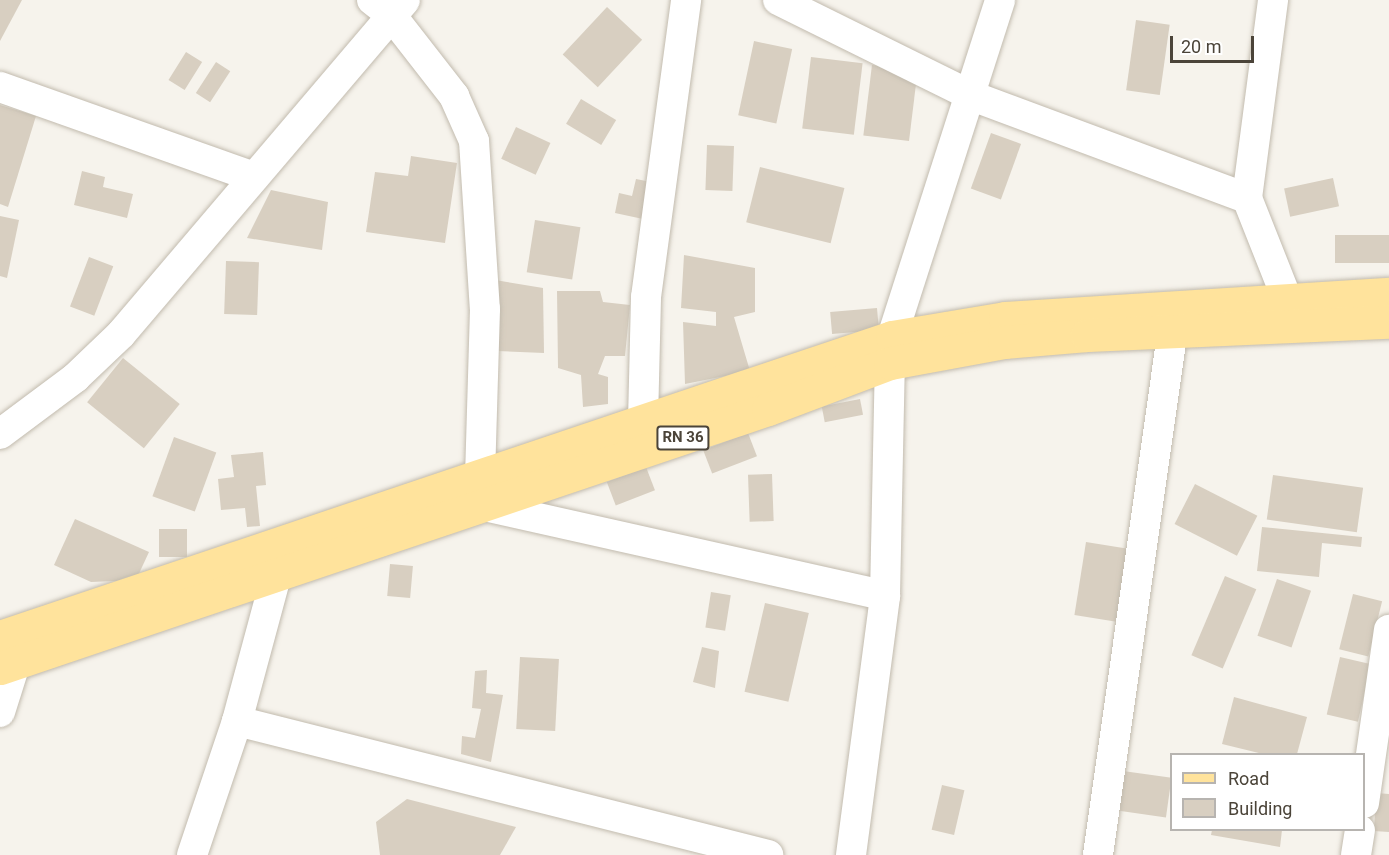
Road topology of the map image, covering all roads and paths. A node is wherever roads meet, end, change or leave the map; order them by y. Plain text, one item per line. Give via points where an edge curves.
1 (686, 0) edge
2 (778, 0) edge
3 (1000, 0) edge
4 (1274, 0) edge
5 (389, 5) edge
6 (0, 87) edge
7 (972, 96) junction
8 (254, 177) junction
9 (1247, 198) junction
10 (1389, 294) edge
11 (1287, 299) junction
12 (1389, 322) edge
13 (1172, 335) junction
14 (891, 350) junction
15 (644, 421) junction
16 (0, 434) edge
17 (482, 492) junction
18 (276, 576) junction
19 (885, 596) junction
20 (1389, 630) edge
21 (5, 656) edge
22 (0, 712) edge
23 (237, 721) junction
24 (1365, 796) edge
25 (1360, 831) edge
26 (192, 855) edge
27 (768, 855) edge
28 (851, 855) edge
29 (1098, 855) edge
30 (1356, 855) edge

1 - 15 street via 646,297
2 - 7 street
3 - 7 street
4 - 9 street
5 - 8 street
5 - 17 street via 454,96 474,141 485,309
6 - 8 street
7 - 9 street
7 - 14 street
8 - 16 street via 121,334 75,378
9 - 11 street
10 - 11 main road, RN 36
11 - 14 main road, RN 36 via 1005,318
12 - 13 main road, RN 36
13 - 14 main road, RN 36 via 1087,335
13 - 29 street
14 - 15 main road, RN 36
14 - 17 main road, RN 36
14 - 19 street
15 - 17 main road, RN 36
17 - 18 main road, RN 36
17 - 19 street
17 - 21 main road, RN 36
18 - 21 main road, RN 36
18 - 23 street
19 - 28 street
20 - 24 street
21 - 22 street
23 - 26 street
23 - 27 street
25 - 30 street

